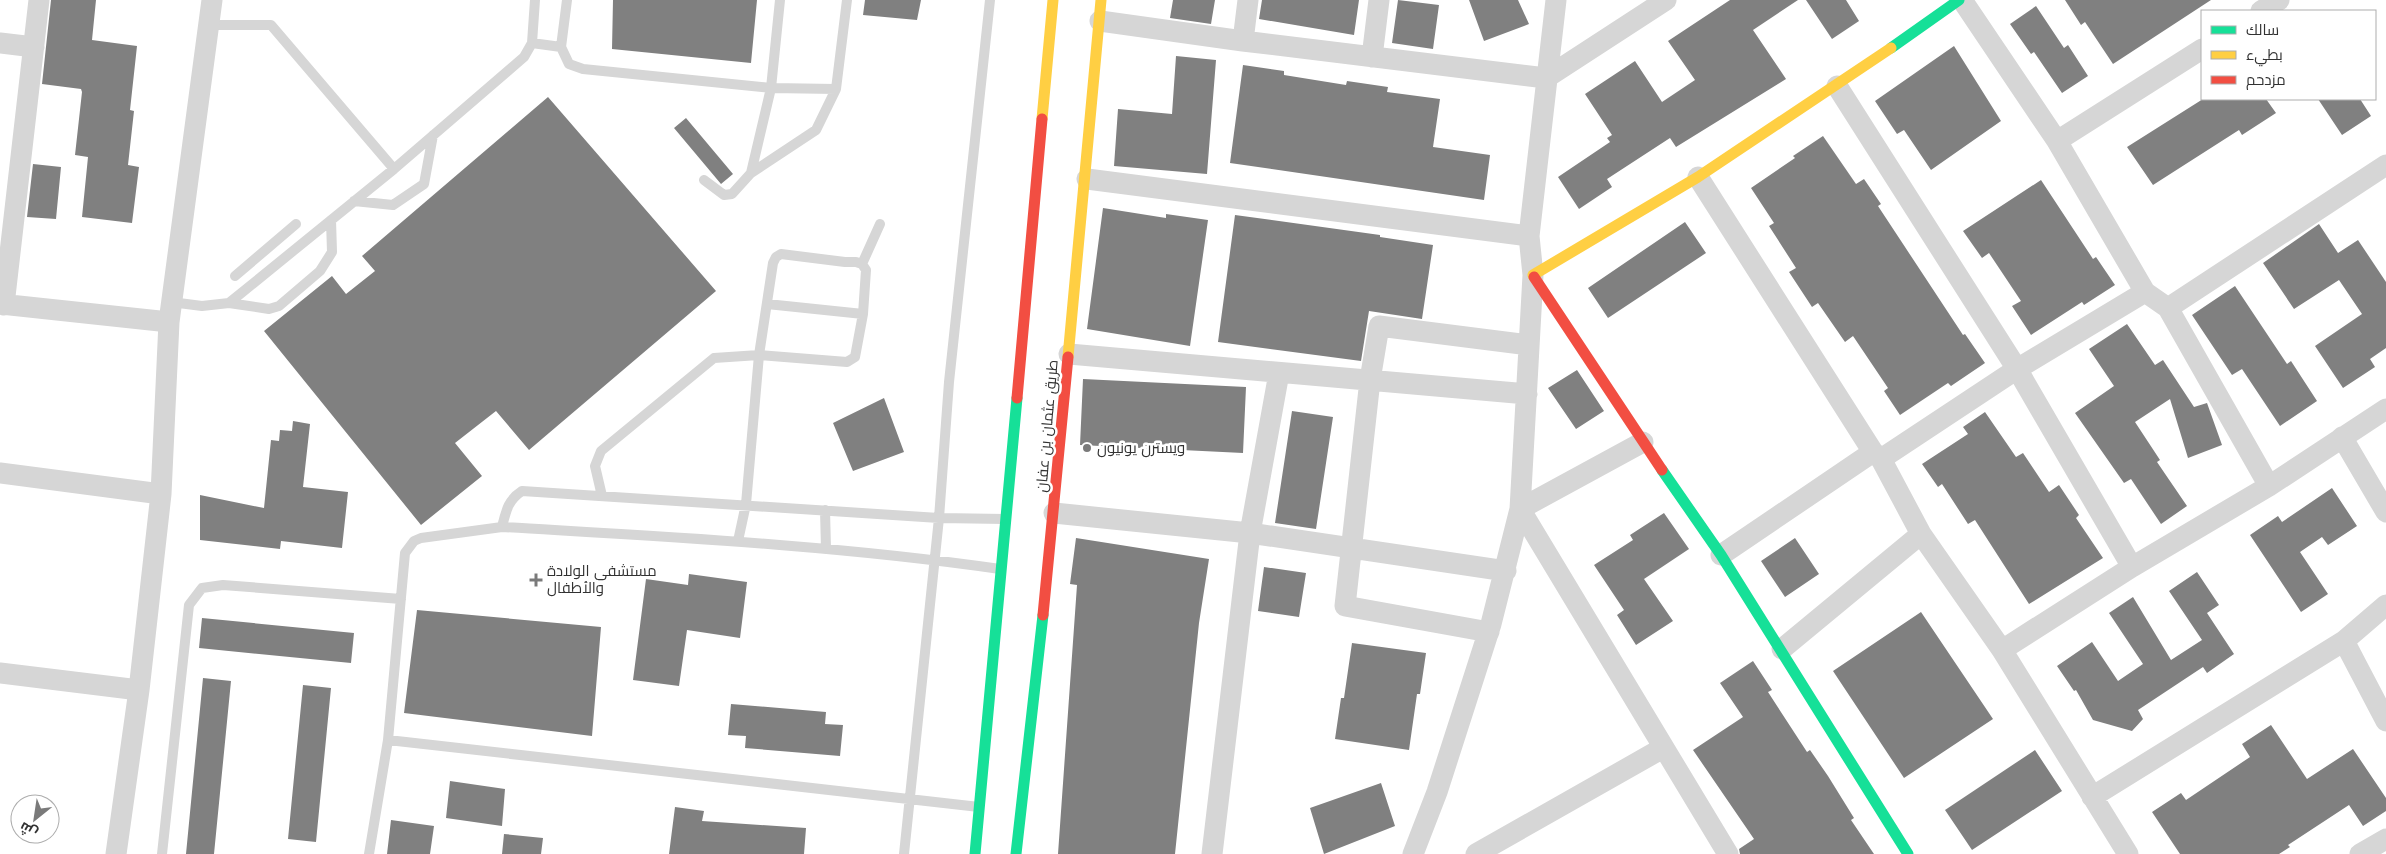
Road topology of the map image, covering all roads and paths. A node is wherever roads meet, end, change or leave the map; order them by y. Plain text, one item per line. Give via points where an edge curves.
1 (39, 0) edge
2 (212, 0) edge
3 (535, 0) edge
4 (568, 0) edge
5 (780, 0) edge
6 (847, 0) edge
7 (990, 0) edge
8 (1053, 0) edge
9 (1101, 0) edge
10 (1248, 0) edge
11 (1379, 0) edge
12 (1556, 0) edge
13 (1666, 0) edge
14 (1960, 0) edge
15 (2279, 0) edge
16 (2264, 10) edge
17 (1100, 21) junction
18 (209, 25) junction
19 (1244, 41) junction
20 (0, 43) edge
21 (532, 43) junction
22 (34, 47) junction
23 (561, 47) junction
24 (2201, 50) edge
25 (1372, 57) junction
26 (1546, 78) junction
27 (1837, 86) junction
28 (771, 88) junction
29 (836, 89) junction
30 (433, 135) junction
31 (2057, 141) junction
32 (2386, 165) edge
33 (394, 169) junction
34 (751, 173) junction
35 (1698, 177) junction
36 (1086, 179) junction
37 (704, 180) dead end
38 (354, 201) junction
39 (331, 220) junction
40 (296, 224) dead end
41 (880, 224) dead end
42 (1529, 236) junction
43 (862, 264) junction
44 (1533, 275) junction
45 (235, 276) dead end
46 (2146, 292) junction
47 (229, 303) junction
48 (2, 304) edge
49 (767, 304) junction
50 (2168, 308) junction
51 (170, 312) junction
52 (863, 314) junction
53 (1529, 345) junction
54 (1069, 354) junction
55 (759, 355) junction
56 (2016, 369) junction
57 (1278, 373) junction
58 (1370, 380) junction
59 (1527, 394) junction
60 (2386, 409) edge
61 (2342, 438) junction
62 (1643, 442) junction
63 (1877, 455) junction
64 (0, 473) edge
65 (2269, 486) junction
66 (161, 494) junction
67 (602, 496) junction
68 (746, 504) junction
69 (1520, 509) junction
70 (825, 510) junction
71 (2386, 512) edge
72 (1054, 513) junction
73 (939, 518) junction
74 (1006, 519) junction
75 (502, 527) junction
76 (1250, 533) junction
77 (1921, 534) junction
78 (738, 542) junction
79 (1350, 548) junction
80 (826, 549) junction
81 (1721, 555) junction
82 (934, 559) junction
83 (2132, 567) junction
84 (1001, 569) junction
85 (1506, 571) junction
86 (401, 600) junction
87 (2386, 605) edge
88 (1489, 632) junction
89 (2344, 641) junction
90 (1782, 649) junction
91 (2002, 650) junction
92 (0, 673) edge
93 (139, 690) junction
94 (2386, 721) edge
95 (388, 740) junction
96 (1663, 748) junction
97 (2092, 797) junction
98 (910, 799) junction
99 (980, 807) junction
100 (2386, 839) edge
101 (116, 854) edge
102 (162, 854) edge
103 (370, 854) edge
104 (904, 854) edge
105 (975, 854) edge
106 (1016, 854) edge
107 (1212, 854) edge
108 (1413, 854) edge
109 (1476, 854) edge
110 (1728, 854) edge
111 (1908, 854) edge
112 (2128, 854) edge
113 (2360, 854) edge

1 - 22 street
2 - 18 street
3 - 21 lane
4 - 23 lane
5 - 28 lane
6 - 29 lane
7 - 73 lane via 949,382
8 - 74 main road
9 - 17 main road, طريق عثمان بن عفان
10 - 19 street
11 - 25 street
12 - 26 street
13 - 26 street
14 - 27 main road
14 - 31 street
15 - 16 street
17 - 19 street
17 - 36 main road, طريق عثمان بن عفان
18 - 33 lane via 272,24
18 - 51 street
19 - 25 street
20 - 22 street
21 - 23 lane
21 - 30 lane via 524,58
22 - 48 street
23 - 28 lane via 569,64 583,69
24 - 31 street
25 - 26 street
26 - 42 street
27 - 35 main road
27 - 56 street
28 - 29 lane
28 - 34 lane
29 - 34 lane via 816,130
30 - 33 lane
30 - 38 lane via 424,184 393,205
31 - 46 street
32 - 50 street
33 - 38 lane
34 - 37 lane via 732,194 724,195
35 - 44 main road
35 - 63 street
36 - 42 street
36 - 54 main road, طريق عثمان بن عفان
38 - 39 lane
39 - 47 lane
39 - 47 lane via 332,252 320,271 279,306 268,309
40 - 45 lane
41 - 43 lane
42 - 44 street
43 - 49 lane via 782,254 773,263
43 - 52 lane via 866,270
44 - 53 street
44 - 62 main road
46 - 50 street
46 - 56 street
47 - 51 lane
48 - 51 street
49 - 52 lane
49 - 55 lane
50 - 65 street
51 - 66 street
52 - 55 lane via 855,357 847,362
53 - 58 street via 1379,326
53 - 59 street
54 - 57 street
54 - 72 main road, طريق عثمان بن عفان
55 - 67 lane via 714,358 601,450 595,466
55 - 68 lane
56 - 63 street
56 - 83 street
57 - 58 street
57 - 76 street
58 - 59 street
58 - 79 street
59 - 69 street
60 - 61 street
61 - 65 street
61 - 71 street
62 - 69 street
62 - 81 main road
63 - 77 street
63 - 81 street
64 - 66 street
65 - 83 street
66 - 93 street
67 - 68 lane
67 - 75 lane via 522,490 507,506
68 - 70 lane
68 - 78 lane
69 - 85 street
69 - 96 street
70 - 73 lane
70 - 80 lane
72 - 76 street
72 - 106 main road, طريق عثمان بن عفان
73 - 74 lane
73 - 82 lane
74 - 84 main road
75 - 78 lane
75 - 86 lane via 421,538 414,542 405,552
76 - 79 street
76 - 107 street
77 - 90 street
77 - 91 street
78 - 80 lane
79 - 85 street
79 - 88 street via 1344,606
80 - 82 lane
81 - 90 main road
82 - 84 lane
82 - 98 lane
83 - 91 street
84 - 99 main road
85 - 88 street
86 - 95 lane
86 - 102 lane via 223,585 202,588 189,605
87 - 89 street
88 - 108 street via 1437,792
89 - 94 street
89 - 97 street
90 - 111 main road
91 - 97 street
92 - 93 street
93 - 101 street
95 - 98 lane
95 - 103 lane
96 - 109 street
96 - 110 street
97 - 112 street
98 - 99 lane
98 - 104 lane
99 - 105 main road
100 - 113 street

